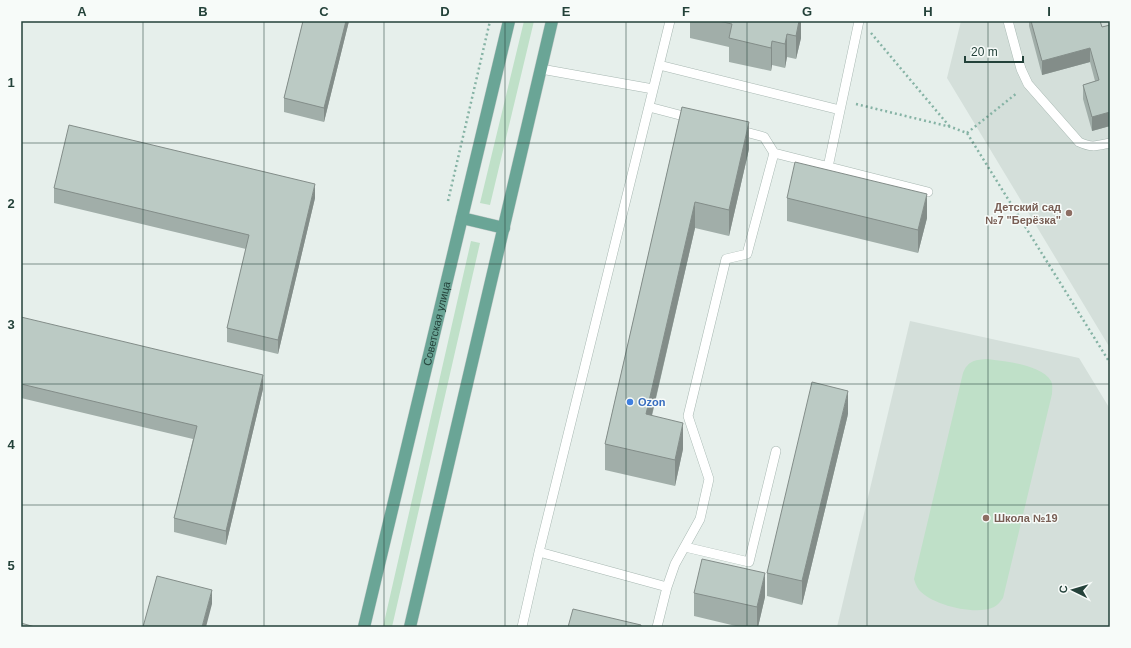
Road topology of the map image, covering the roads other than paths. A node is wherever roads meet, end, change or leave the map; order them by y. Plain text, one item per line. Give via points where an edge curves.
1 (509, 21) edge
2 (552, 21) edge
3 (670, 21) edge
4 (1008, 21) edge
5 (863, 24) edge
6 (659, 65) junction
7 (541, 69) junction
8 (653, 89) junction
9 (649, 107) junction
10 (840, 110) junction
11 (703, 121) edge
12 (726, 127) edge
13 (1110, 143) edge
14 (774, 153) junction
15 (828, 167) junction
16 (928, 192) dead end
17 (462, 218) junction
18 (504, 228) junction
19 (776, 451) dead end
20 (685, 547) junction
21 (539, 552) junction
22 (667, 587) junction
23 (364, 627) edge
24 (410, 627) edge
25 (522, 627) edge
26 (656, 627) edge

1 - 17 main road, Советская улица
2 - 7 main road
3 - 6 lane
4 - 13 lane via 1021,69 1028,84 1079,142 1088,146
5 - 10 lane
6 - 8 lane
6 - 10 lane
7 - 8 lane
7 - 18 main road
8 - 9 lane
9 - 11 lane
9 - 21 lane
10 - 15 lane
12 - 14 lane via 764,137
14 - 15 lane
14 - 20 lane via 747,254 726,259 688,416 709,479 700,518
15 - 16 lane
17 - 18 main road
17 - 23 main road, Советская улица
18 - 24 main road
19 - 20 lane via 749,562
20 - 22 lane via 675,564
21 - 22 lane
21 - 25 lane
22 - 26 lane

